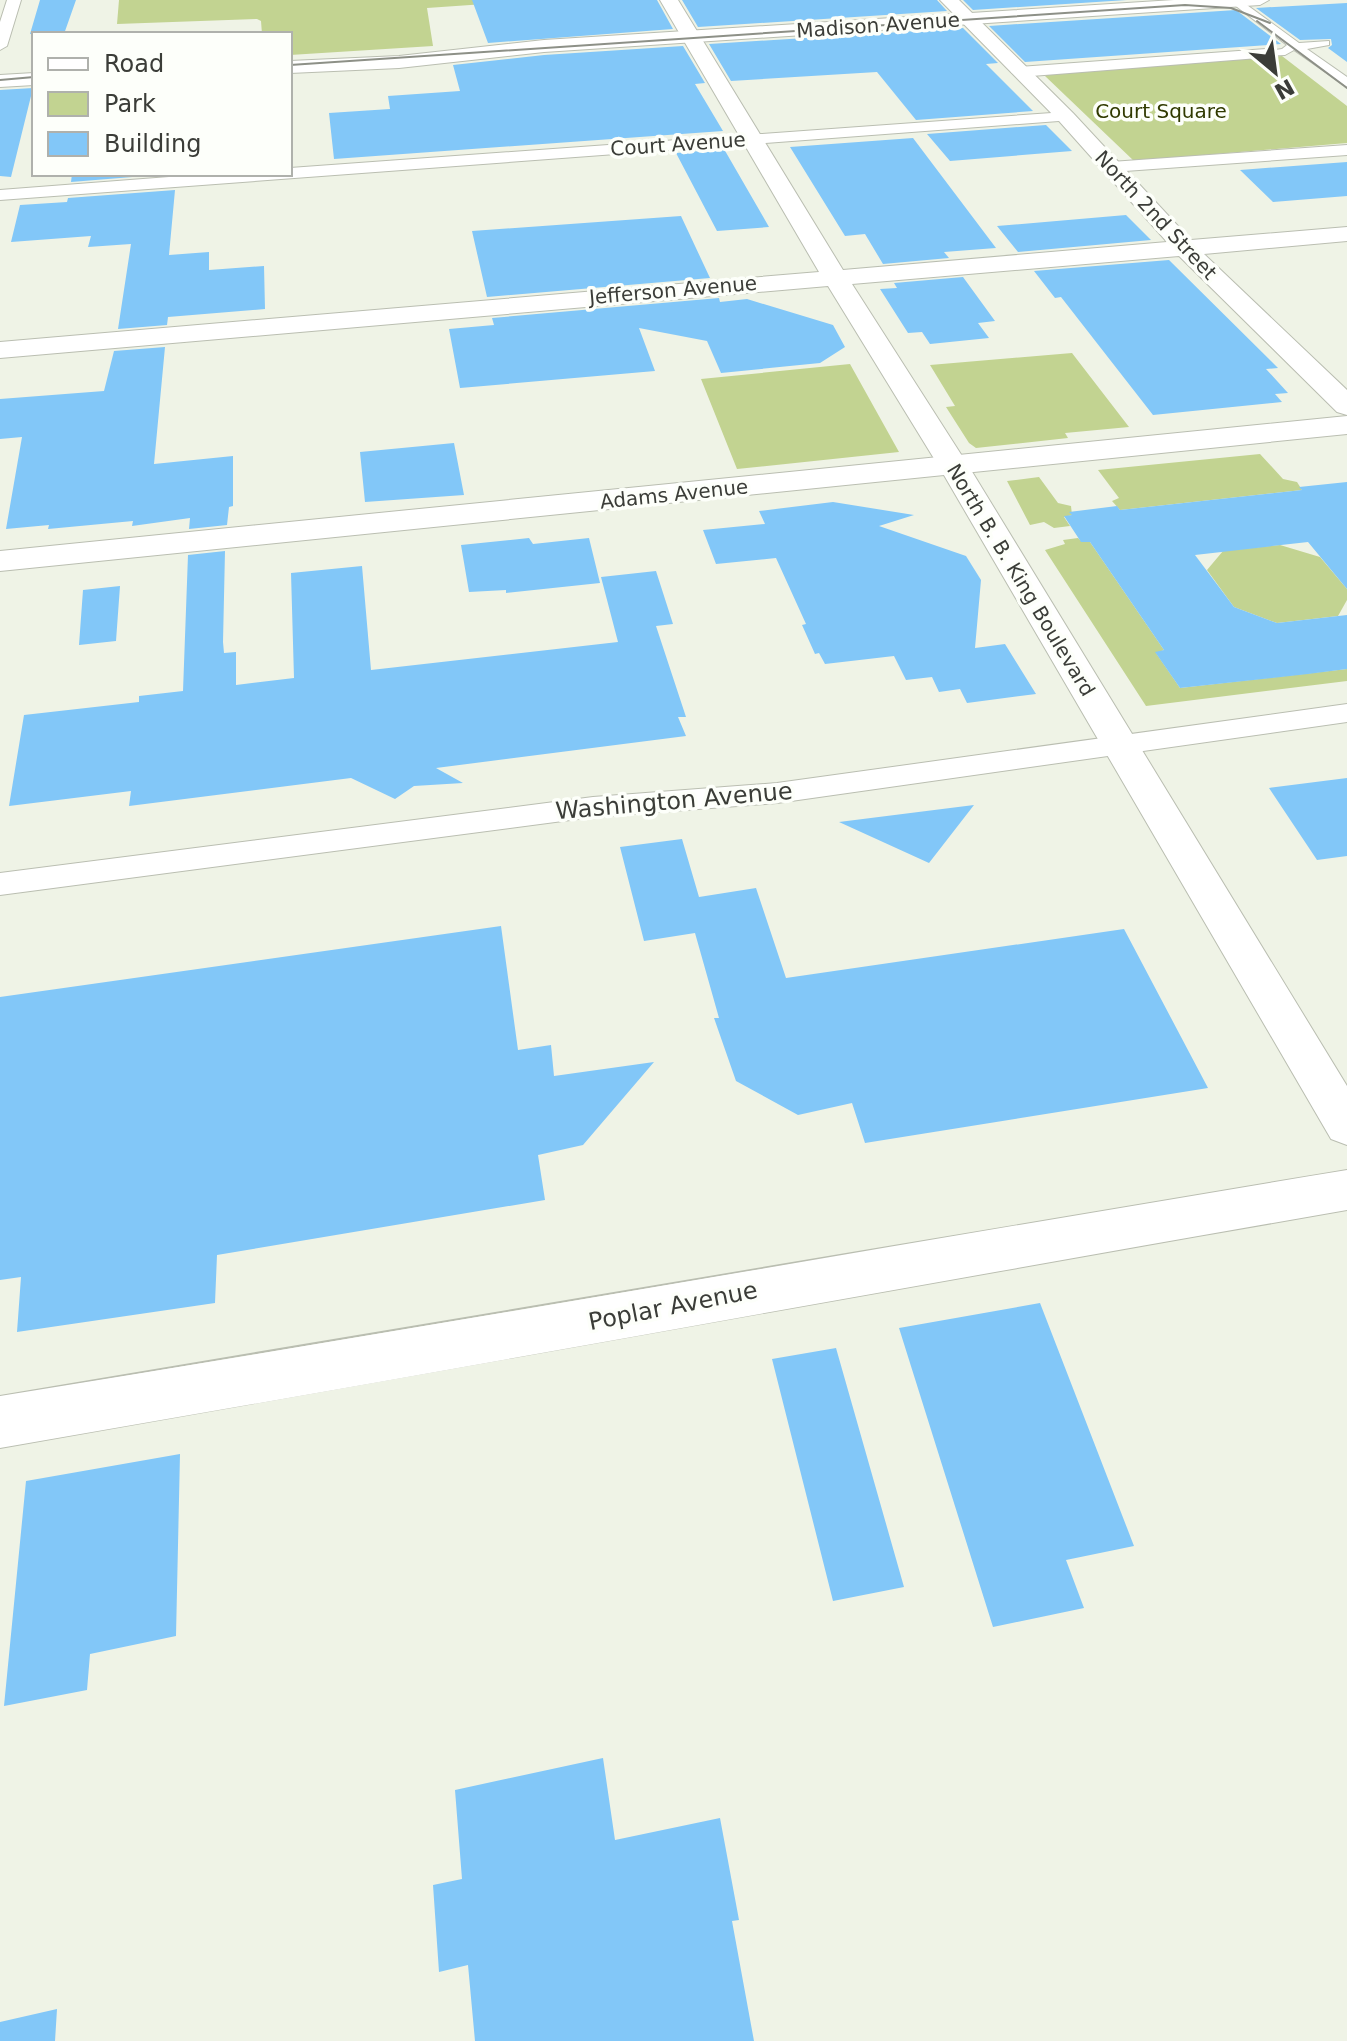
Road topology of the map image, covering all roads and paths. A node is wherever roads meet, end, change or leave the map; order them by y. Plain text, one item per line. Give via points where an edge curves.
1 (14, 0) edge
2 (669, 0) edge
3 (949, 0) edge
4 (1260, 0) edge
5 (1234, 1) edge
6 (968, 19) junction
7 (691, 37) junction
8 (1325, 43) dead end
9 (0, 46) edge
10 (544, 46) junction
11 (1297, 46) junction
12 (1266, 54) joint
13 (292, 58) edge
14 (292, 67) edge
15 (1019, 72) junction
16 (32, 79) edge
17 (0, 81) edge
18 (1347, 83) edge
19 (1066, 117) junction
20 (752, 139) junction
21 (1347, 150) edge
22 (1111, 167) junction
23 (292, 173) edge
24 (226, 176) edge
25 (44, 183) edge
26 (0, 195) edge
27 (1347, 234) edge
28 (1184, 248) junction
29 (835, 277) junction
30 (0, 350) edge
31 (1347, 406) edge
32 (1347, 425) edge
33 (953, 466) junction
34 (0, 561) edge
35 (1347, 713) edge
36 (1120, 743) junction
37 (0, 884) edge
38 (1347, 1126) edge
39 (1347, 1190) edge
40 (0, 1422) edge

1 - 9 street
2 - 7 main road, North B. B. King Boulevard
3 - 6 main road, North 2nd Street
4 - 5 main road, Madison Avenue
5 - 6 main road, Madison Avenue
5 - 11 street
6 - 7 main road, Madison Avenue
6 - 15 main road, North 2nd Street
7 - 10 main road, Madison Avenue
7 - 20 main road, North B. B. King Boulevard
8 - 11 street
10 - 13 main road, Madison Avenue
10 - 14 main road, Madison Avenue
11 - 12 street
11 - 18 street
12 - 15 street
15 - 19 main road, North 2nd Street
16 - 17 main road
19 - 20 street, Court Avenue
19 - 22 main road, North 2nd Street
20 - 23 street, Court Avenue
20 - 29 main road, North B. B. King Boulevard
21 - 22 street
22 - 28 main road, North 2nd Street
24 - 25 street
25 - 26 street
27 - 28 main road, Jefferson Avenue
28 - 29 main road, Jefferson Avenue
28 - 31 main road, North 2nd Street
29 - 30 main road, Jefferson Avenue
29 - 33 main road, North B. B. King Boulevard
32 - 33 main road, Adams Avenue
33 - 34 main road, Adams Avenue
33 - 36 main road, North B. B. King Boulevard
35 - 36 street, Washington Avenue
36 - 37 street, Washington Avenue via 777,793 593,807
36 - 38 main road, North B. B. King Boulevard
39 - 40 main road, Poplar Avenue

